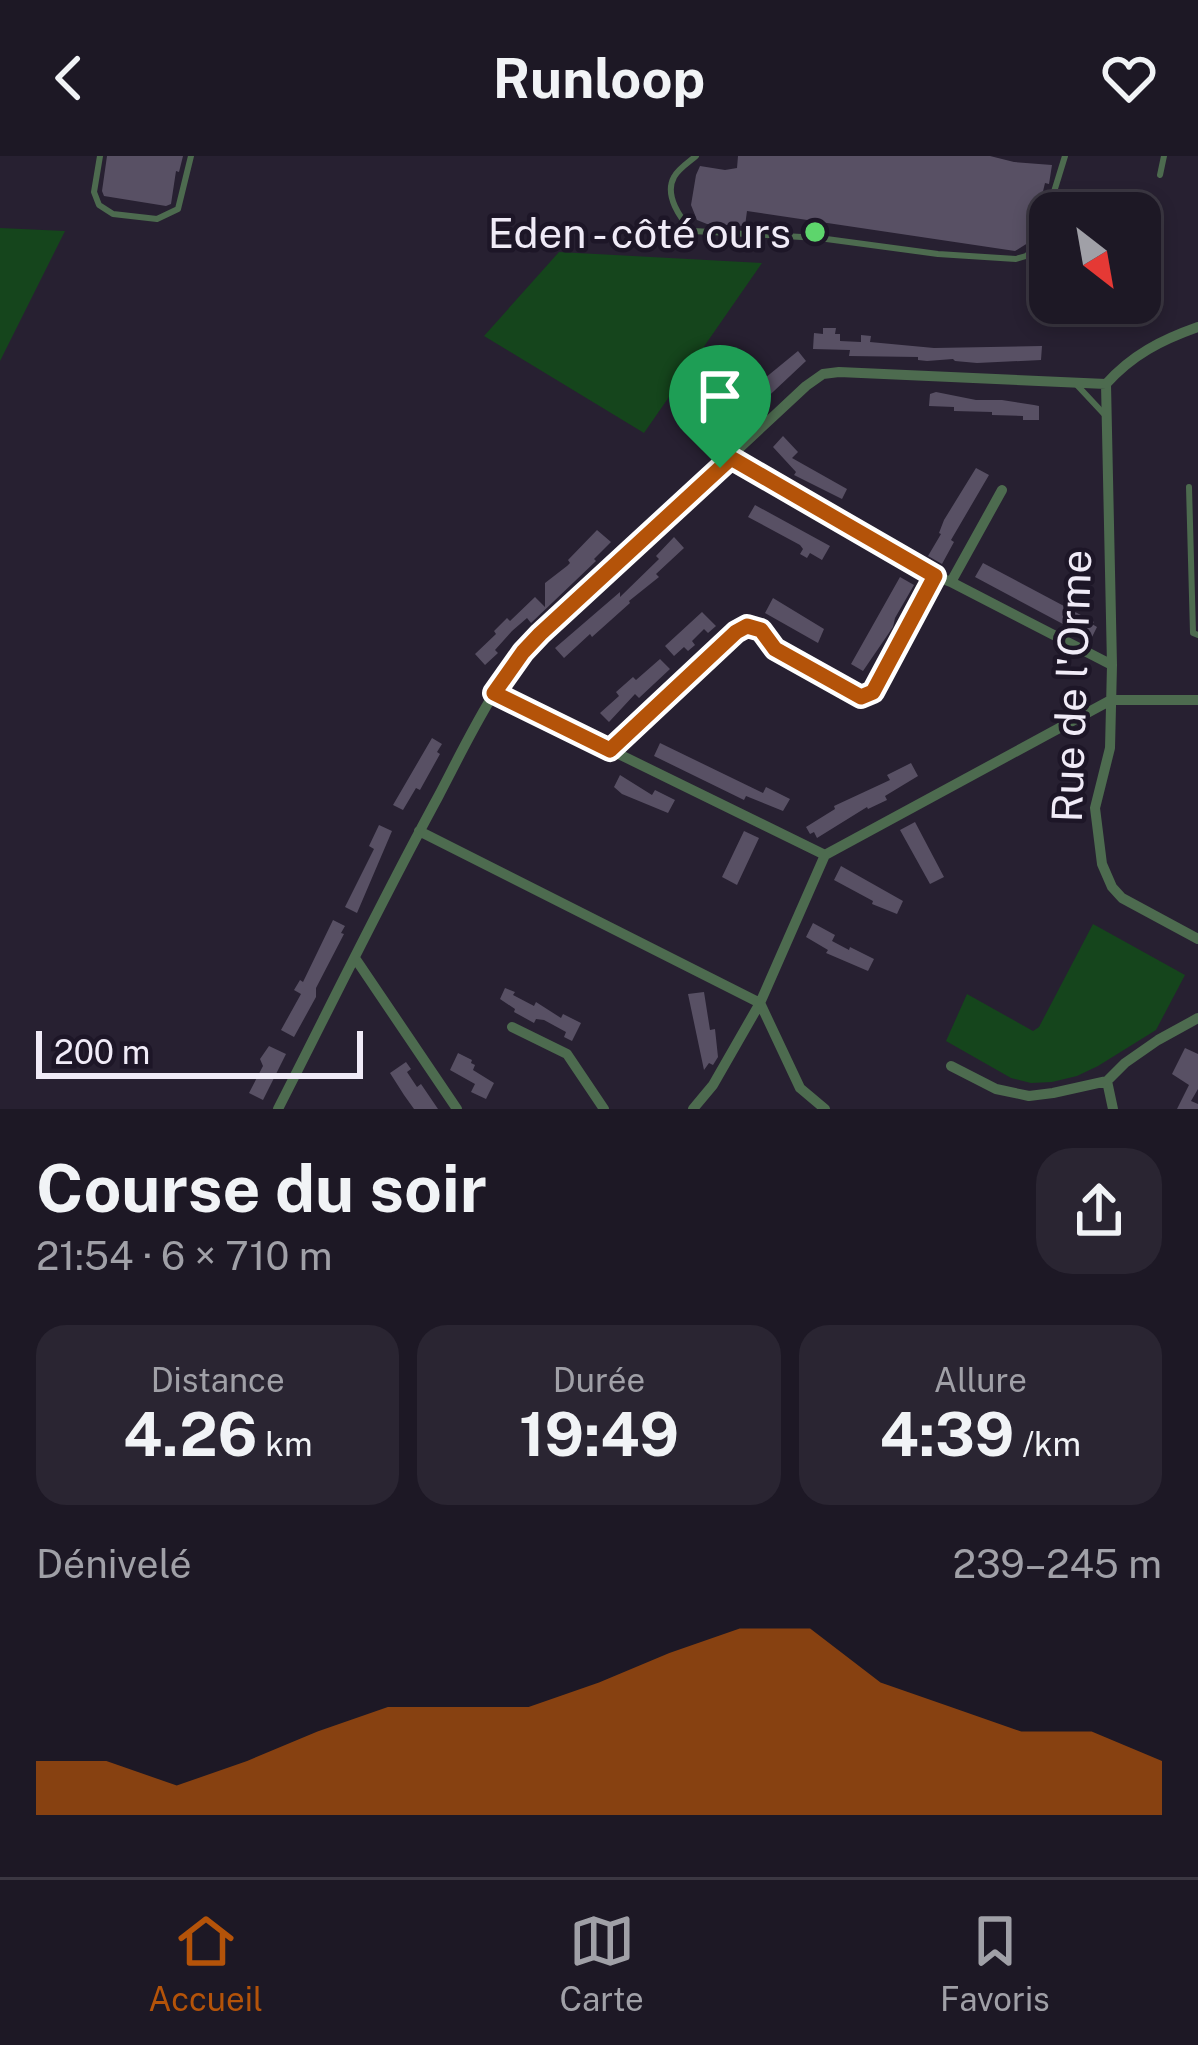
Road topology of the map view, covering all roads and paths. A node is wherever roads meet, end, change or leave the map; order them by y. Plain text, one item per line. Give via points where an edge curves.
1 (100, 156) edge
2 (191, 156) edge
3 (696, 156) edge
4 (1065, 156) edge
5 (1164, 156) edge
6 (1160, 175) dead end
7 (1198, 327) edge
8 (1074, 381) junction
9 (1106, 384) junction
10 (1106, 416) junction
11 (731, 458) junction
12 (1189, 487) dead end
13 (1002, 490) dead end
14 (935, 576) junction
15 (951, 582) junction
16 (1198, 635) edge
17 (1112, 665) junction
18 (494, 693) junction
19 (1111, 700) junction
20 (1198, 700) edge
21 (610, 750) junction
22 (419, 831) junction
23 (825, 855) junction
24 (1198, 939) edge
25 (355, 958) junction
26 (760, 1003) junction
27 (1198, 1018) edge
28 (512, 1027) dead end
29 (951, 1066) dead end
30 (1107, 1081) junction
31 (278, 1109) edge
32 (457, 1109) edge
33 (604, 1109) edge
34 (693, 1109) edge
35 (825, 1109) edge
36 (1113, 1109) edge

1 - 2 lane via 99,205 157,219 178,209
3 - 4 lane via 675,174 671,190 693,231 1016,259 1037,247
5 - 6 lane
7 - 9 street via 1145,349
8 - 9 street
8 - 10 lane
8 - 11 street via 823,374
9 - 10 street, Rue de l'Orme
10 - 17 street, Rue de l'Orme
11 - 14 street
11 - 18 street via 540,634
12 - 16 lane
13 - 15 street
14 - 15 street
14 - 21 street via 873,692 861,697 747,626
15 - 17 street
17 - 19 street, Rue de l'Orme
18 - 21 street
18 - 22 street
19 - 20 street
19 - 23 street
19 - 24 street, Rue de l'Orme via 1110,748 1095,808 1102,864 1122,898
21 - 23 street
22 - 25 street
22 - 26 street
23 - 26 street
25 - 31 street
25 - 32 street
26 - 34 street
26 - 35 street via 800,1088
27 - 30 street
28 - 33 street via 567,1054
29 - 30 street via 1029,1096
30 - 36 street

